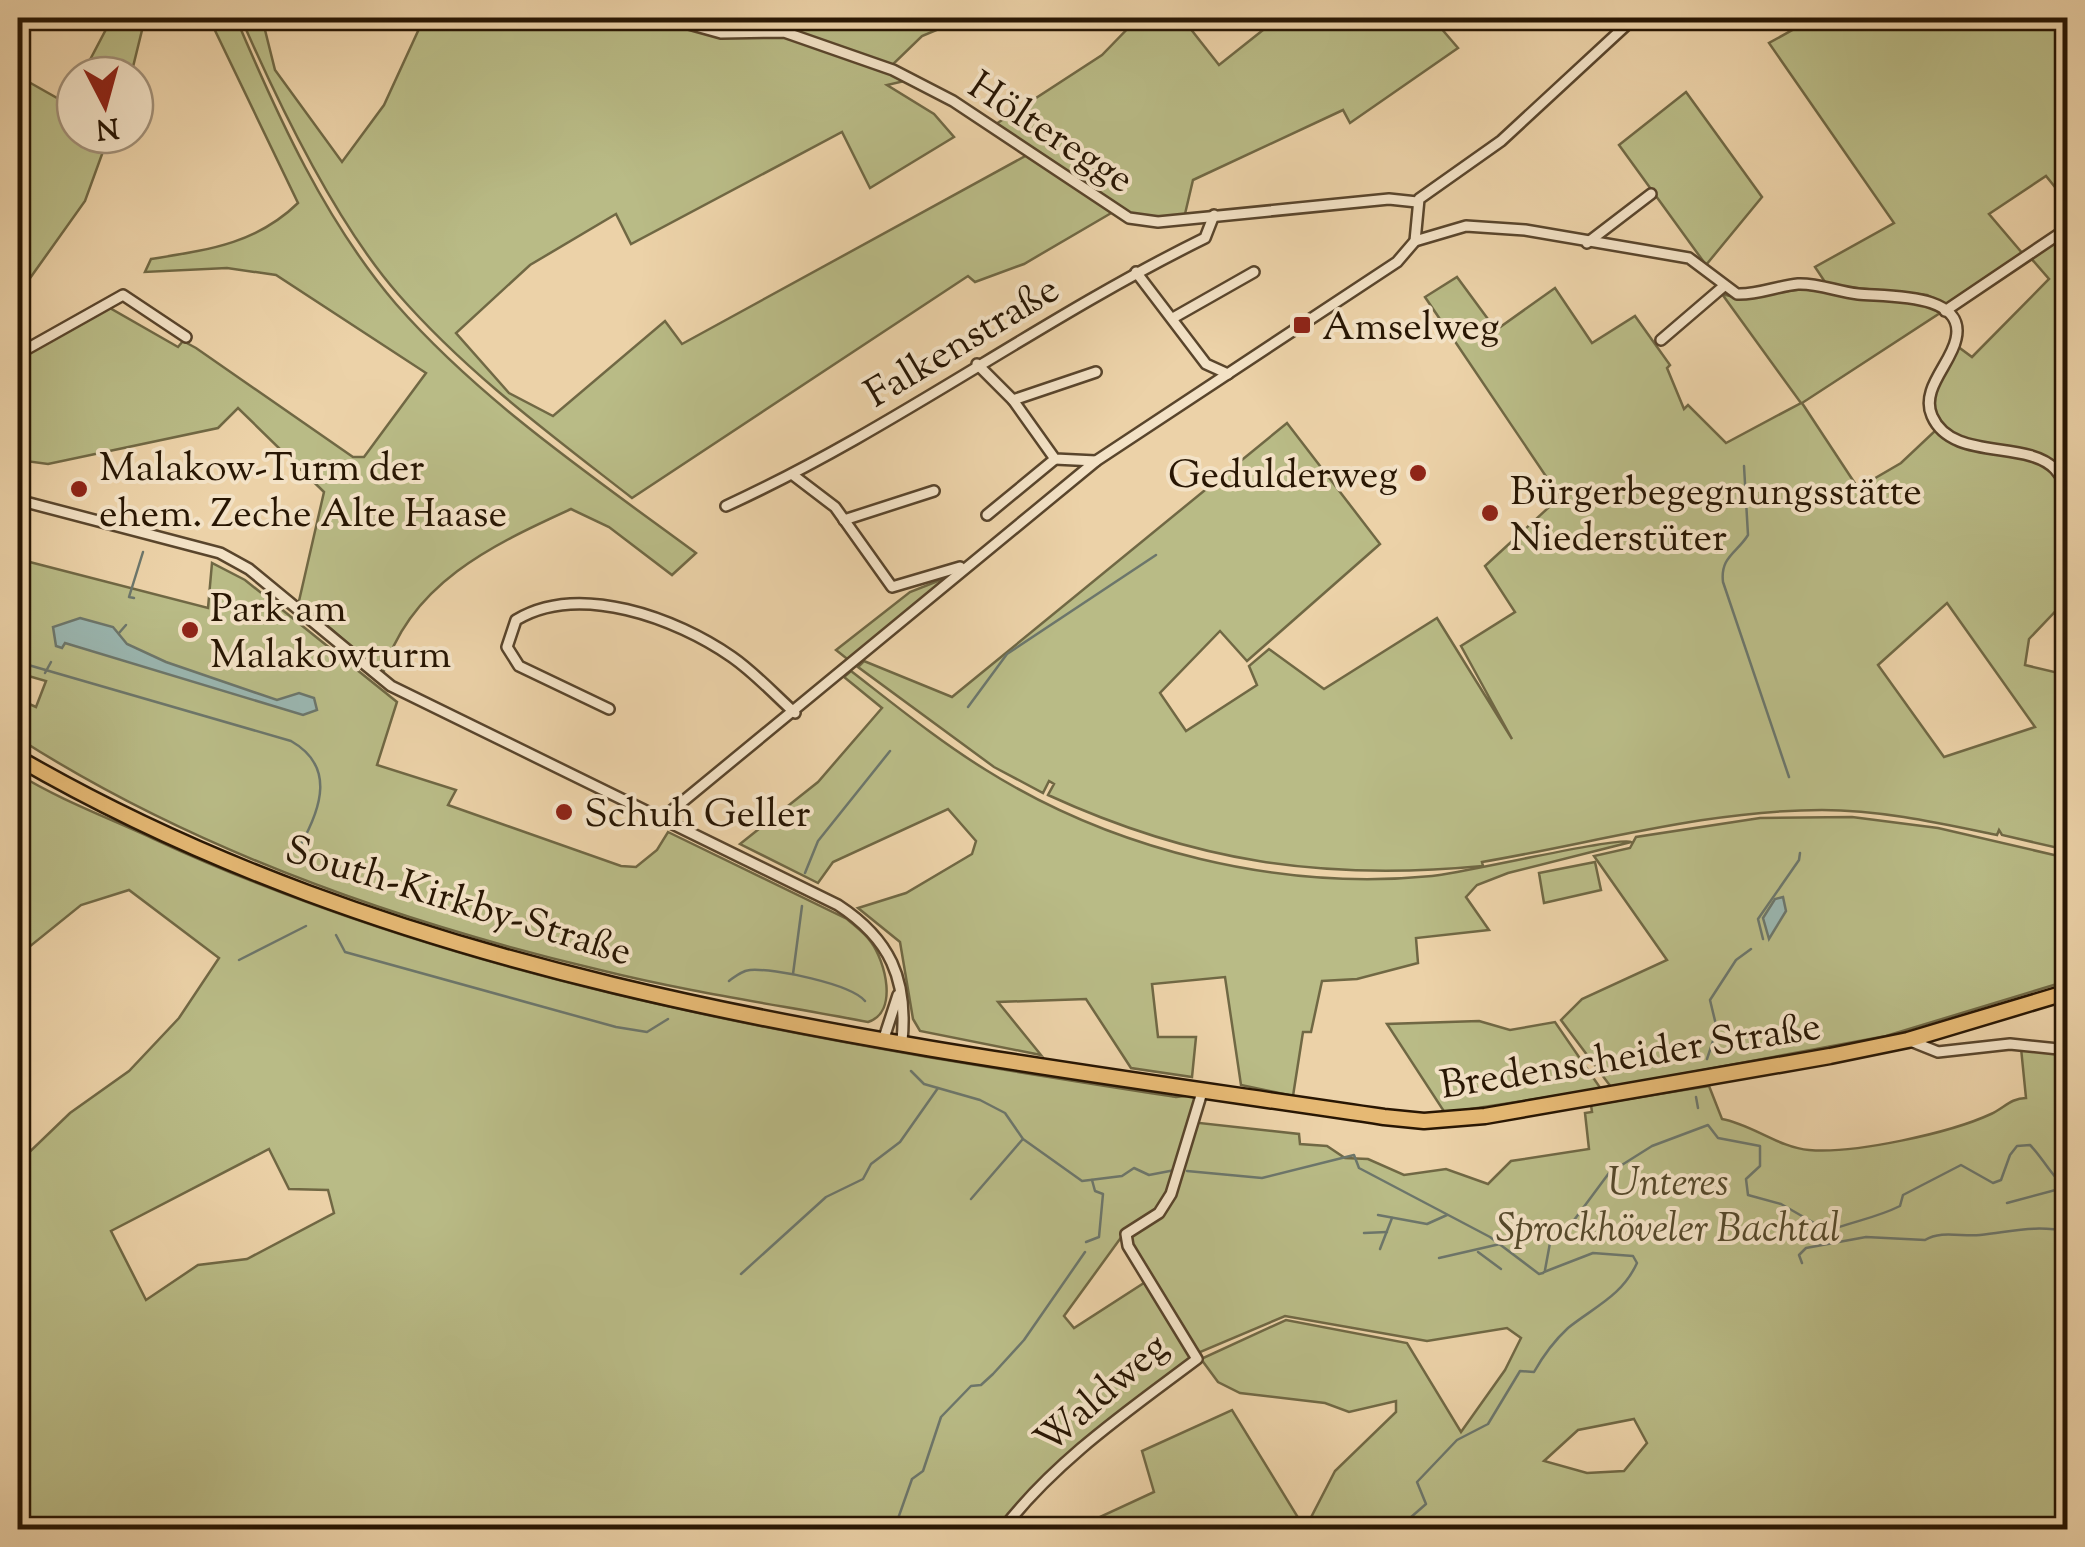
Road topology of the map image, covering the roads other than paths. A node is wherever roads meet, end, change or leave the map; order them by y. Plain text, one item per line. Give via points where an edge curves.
1 (667, 18) edge
2 (1634, 18) edge
3 (1651, 194) dead end
4 (1417, 202) junction
5 (1214, 215) junction
6 (2068, 228) edge
7 (1415, 241) junction
8 (1587, 243) junction
9 (1136, 272) junction
10 (1254, 272) dead end
11 (1724, 286) junction
12 (1945, 310) junction
13 (1173, 318) junction
14 (186, 337) dead end
15 (1661, 340) dead end
16 (18, 354) edge
17 (977, 364) junction
18 (1096, 372) dead end
19 (1228, 374) junction
20 (1013, 400) junction
21 (1055, 459) junction
22 (1096, 461) junction
23 (793, 475) junction
24 (934, 491) dead end
25 (18, 500) edge
26 (726, 506) dead end
27 (987, 515) dead end
28 (844, 520) junction
29 (967, 566) junction
30 (2068, 586) edge
31 (609, 709) dead end
32 (795, 713) junction
33 (18, 758) edge
34 (664, 818) junction
35 (2068, 992) edge
36 (898, 995) junction
37 (884, 1038) junction
38 (1908, 1040) junction
39 (902, 1041) junction
40 (2068, 1050) edge
41 (1203, 1089) junction
42 (1002, 1530) edge

1 - 5 street, Hölteregge via 721,32 784,32 924,84 1130,218
2 - 4 street via 1501,141
3 - 8 street
4 - 5 street, Hölteregge via 1401,198
4 - 7 street
5 - 9 street, Falkenstraße via 1204,238
6 - 12 street
7 - 8 street via 1470,226
7 - 19 street via 1397,262
8 - 11 street via 1689,258
9 - 13 street
9 - 17 street, Falkenstraße
10 - 13 street
11 - 12 street via 1743,294 1806,284 1918,298
11 - 15 street
12 - 30 street via 1957,336 1930,394 1934,420 1980,446 2042,458 2059,474 2066,500 2060,565
13 - 19 street via 1206,364
14 - 16 street via 123,294
17 - 20 street
17 - 23 street, Falkenstraße
18 - 20 street
19 - 22 street
20 - 21 street
21 - 22 street
21 - 27 street
22 - 29 street
23 - 26 street, Falkenstraße
23 - 28 street
24 - 28 street
25 - 34 street via 220,553 391,686
28 - 29 street via 892,588
29 - 32 street
31 - 32 street via 519,666 507,647 516,620 548,604 617,609 693,633
32 - 34 street
33 - 37 main road, South-Kirkby-Straße via 197,847 381,917 587,976
34 - 36 street via 861,920 888,950
35 - 38 main road, Bredenscheider Straße
36 - 37 street
36 - 39 street
37 - 39 main road, South-Kirkby-Straße
38 - 40 street via 1938,1052 2010,1044
38 - 41 main road, Bredenscheider Straße via 1452,1120 1384,1117
39 - 41 main road, Bredenscheider Straße
41 - 42 street, Waldweg via 1171,1194 1159,1213 1126,1234 1197,1359 1099,1432

